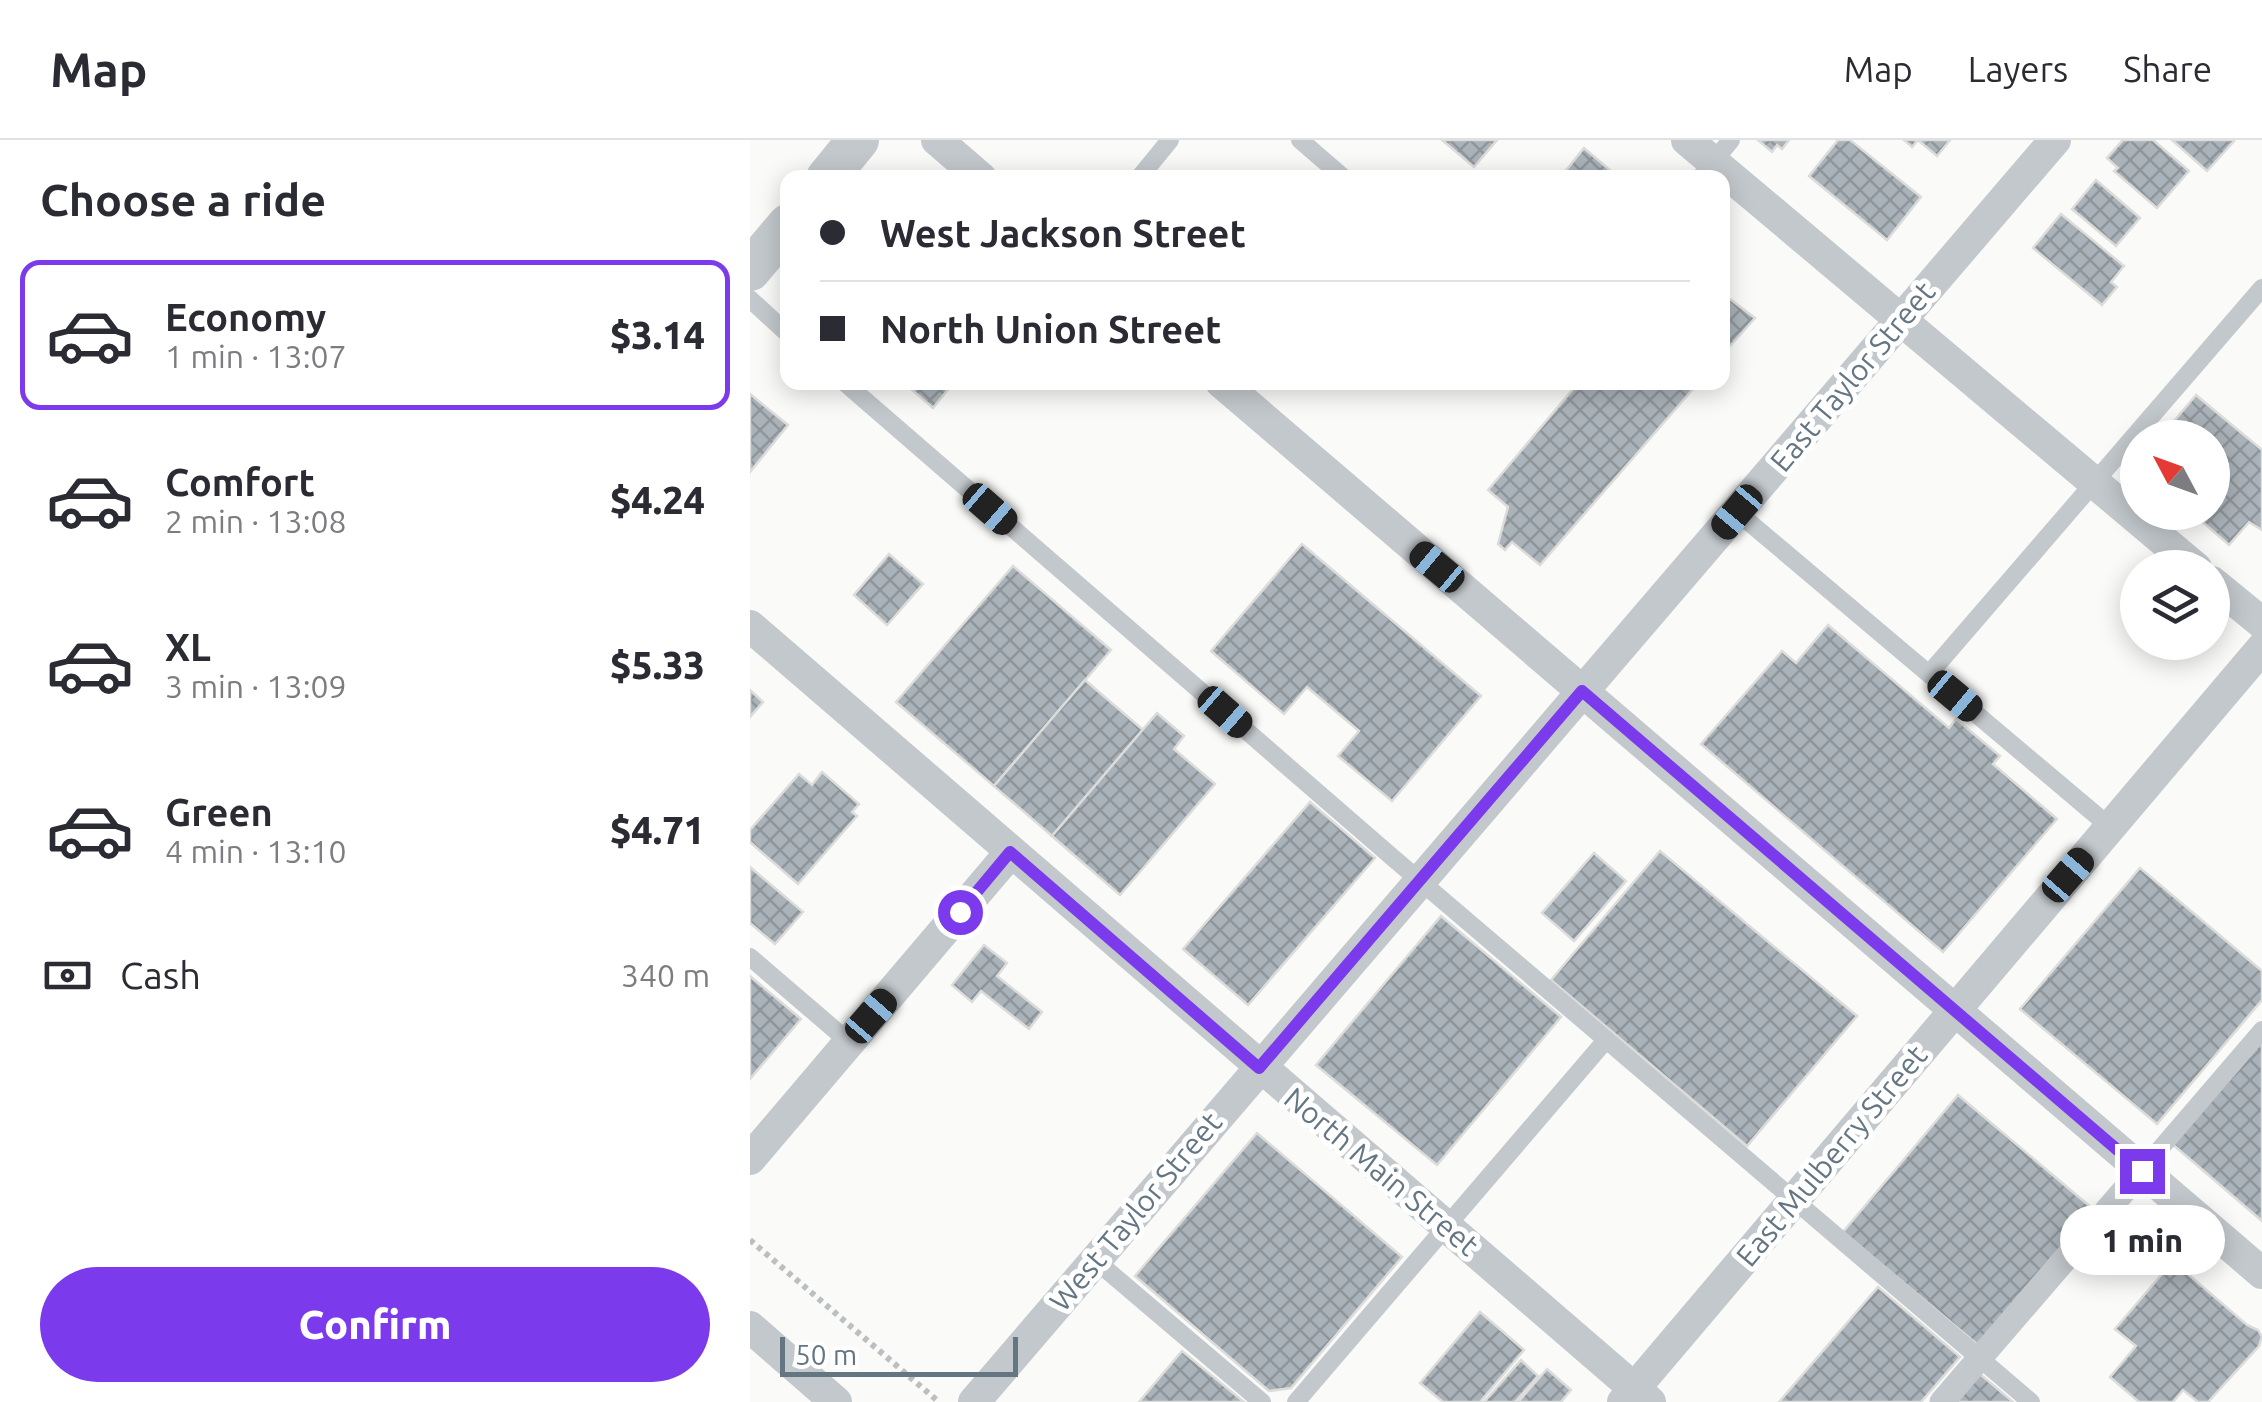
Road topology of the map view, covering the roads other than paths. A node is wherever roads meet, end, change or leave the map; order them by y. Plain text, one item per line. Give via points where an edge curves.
1 (858, 140) edge
2 (937, 140) edge
3 (1170, 140) edge
4 (1300, 140) edge
5 (1687, 140) edge
6 (2055, 140) edge
7 (1714, 160) edge
8 (834, 170) edge
9 (972, 170) edge
10 (1145, 170) edge
11 (1335, 170) edge
12 (1730, 174) edge
13 (780, 234) edge
14 (750, 270) edge
15 (2262, 288) edge
16 (750, 300) edge
17 (1901, 320) junction
18 (780, 327) edge
19 (853, 390) edge
20 (1230, 390) edge
21 (2096, 483) junction
22 (1737, 512) junction
23 (2175, 550) edge
24 (2230, 597) edge
25 (2262, 623) edge
26 (750, 626) edge
27 (2262, 648) edge
28 (1930, 674) junction
29 (1582, 691) junction
30 (2110, 826) junction
31 (1010, 852) junction
32 (1419, 880) junction
33 (750, 957) edge
34 (1953, 1012) junction
35 (2262, 1030) edge
36 (1606, 1040) junction
37 (849, 1042) junction
38 (1259, 1068) junction
39 (750, 1160) edge
40 (2142, 1171) junction
41 (1795, 1202) junction
42 (1446, 1228) junction
43 (1095, 1260) junction
44 (2262, 1273) edge
45 (750, 1327) edge
46 (1980, 1358) junction
47 (1636, 1397) edge
48 (836, 1402) edge
49 (974, 1402) edge
50 (1262, 1402) edge
51 (1296, 1402) edge
52 (1942, 1402) edge
53 (2031, 1402) edge

1 - 8 street
2 - 9 street
3 - 10 lane
4 - 11 lane
5 - 7 street
6 - 17 street, East Taylor Street
12 - 17 street
13 - 14 street
15 - 21 lane
16 - 18 lane
17 - 21 street
17 - 22 street, East Taylor Street
19 - 32 lane
20 - 29 street
21 - 23 street
21 - 28 lane
22 - 28 lane
22 - 29 street, East Taylor Street
24 - 25 street
26 - 31 street, North Main Street
27 - 30 street, East Mulberry Street
28 - 30 lane
29 - 32 street, East Taylor Street
29 - 34 street
30 - 34 street, East Mulberry Street
31 - 37 street
31 - 38 street, North Main Street
32 - 36 lane
32 - 38 street, East Taylor Street
33 - 37 lane
34 - 40 street
34 - 41 street, East Mulberry Street
35 - 40 lane
36 - 41 lane
36 - 42 lane
37 - 39 street
38 - 42 street, North Main Street
38 - 43 street, West Taylor Street
40 - 44 street
40 - 46 street
41 - 46 lane
41 - 47 street, East Mulberry Street
42 - 47 street, North Main Street
42 - 51 lane
43 - 49 street, West Taylor Street
43 - 50 lane
45 - 48 street
46 - 52 street
46 - 53 lane

